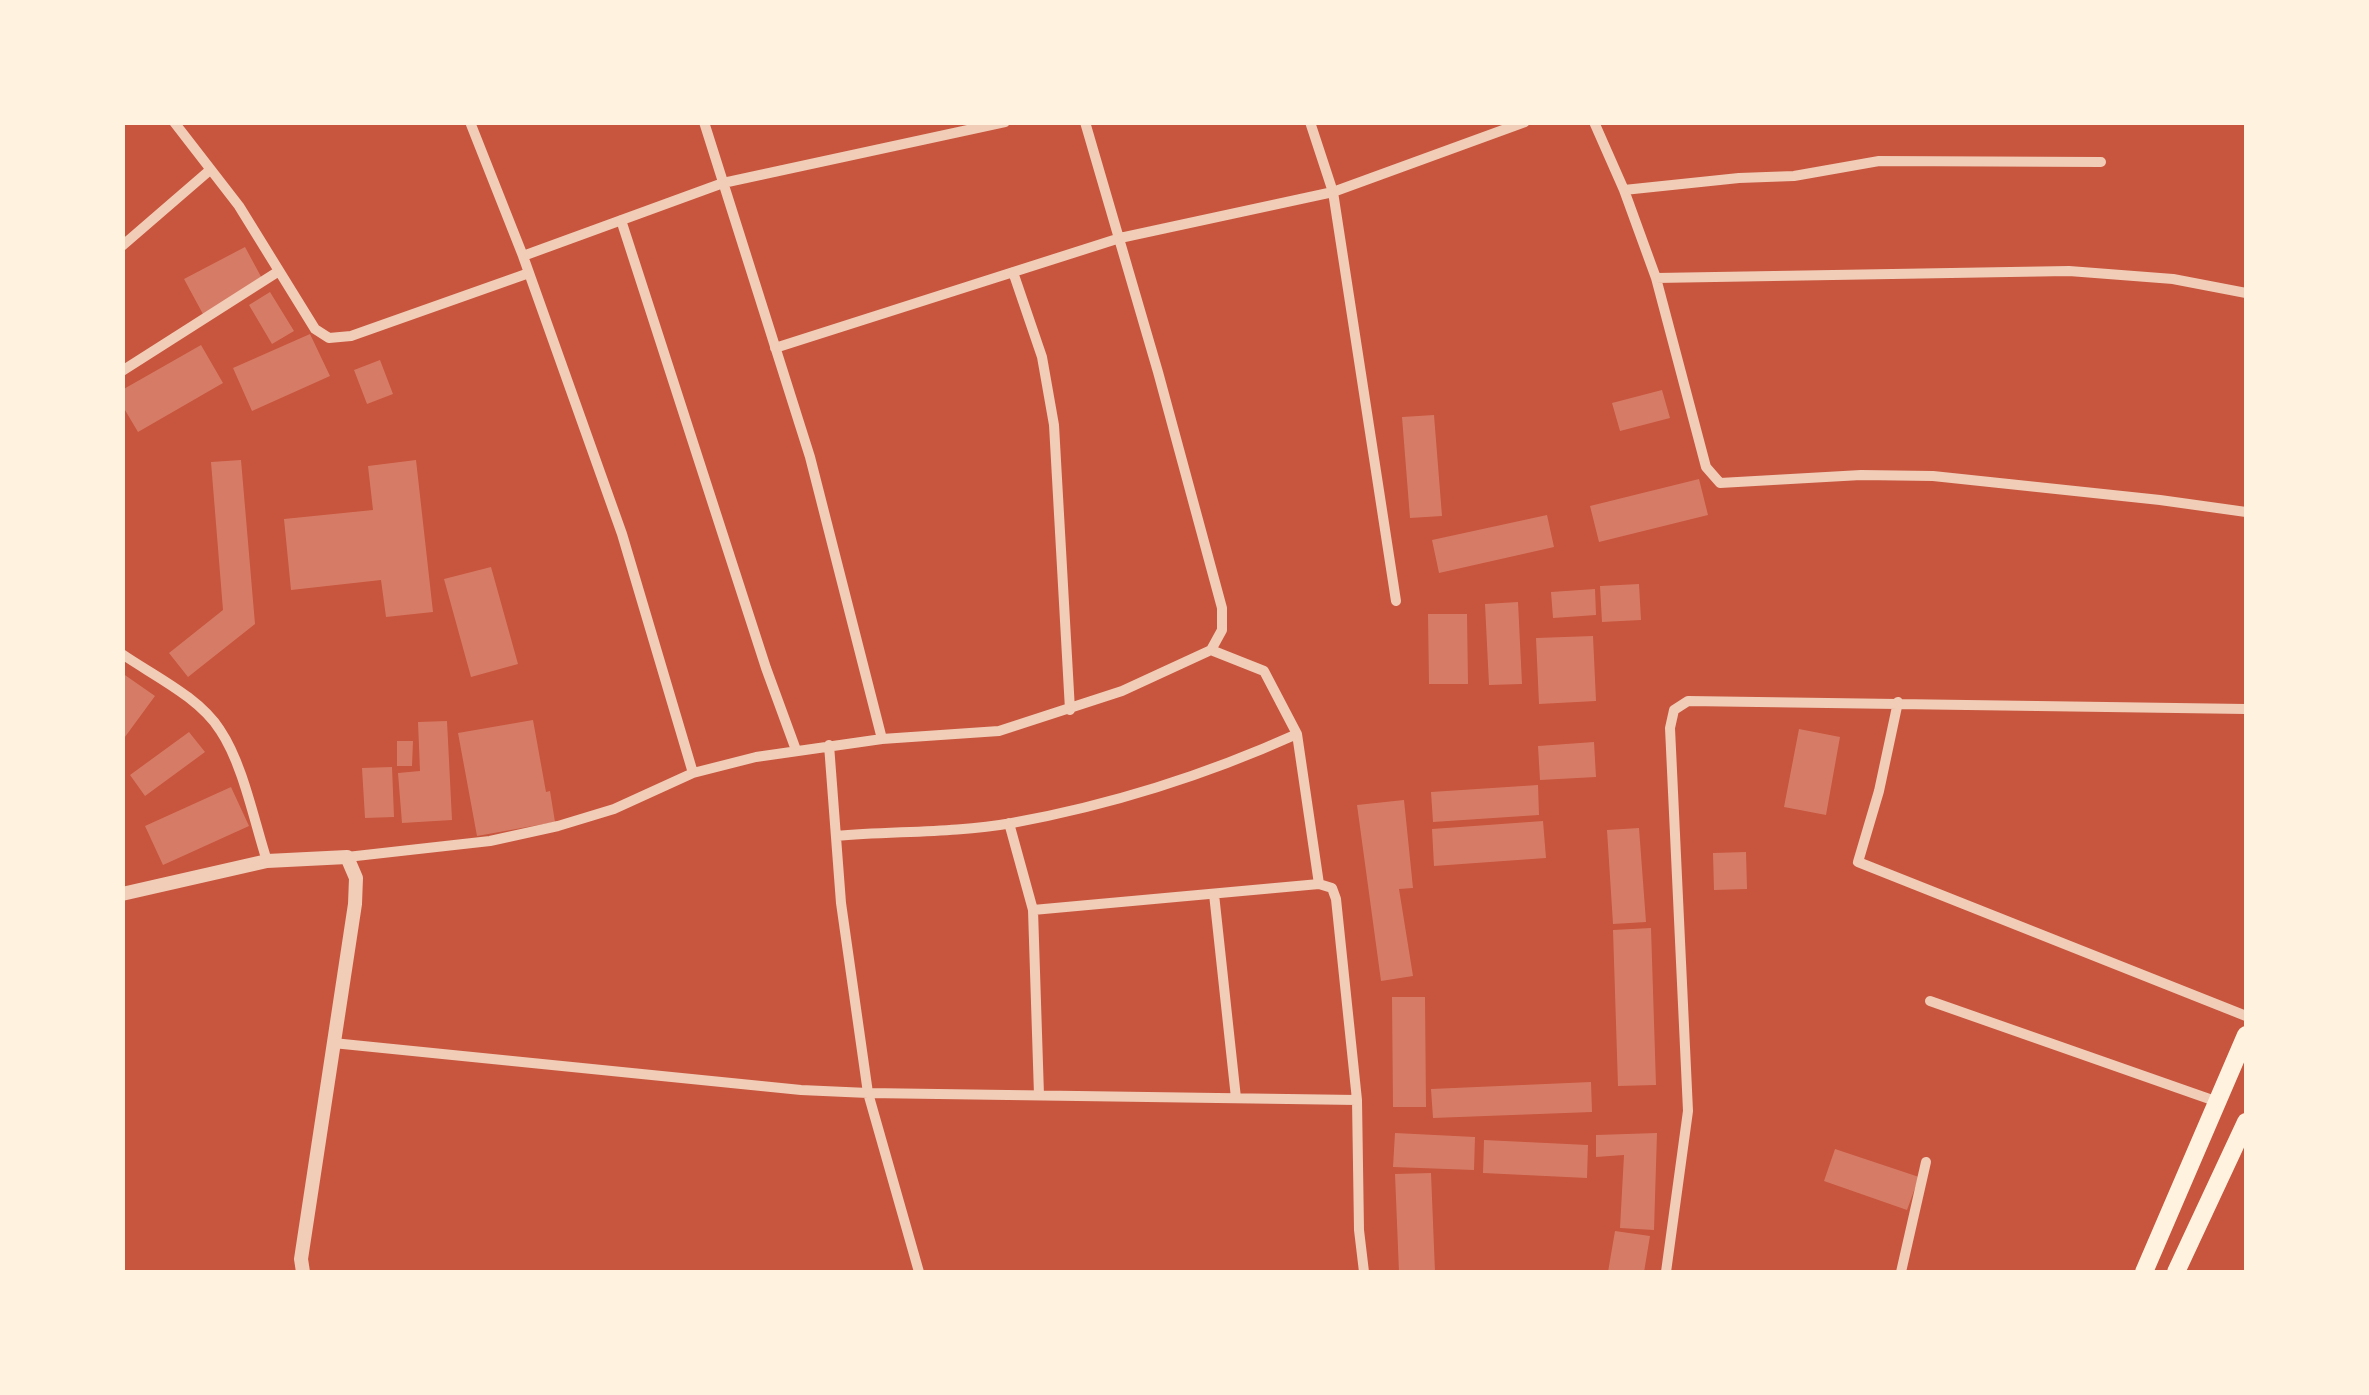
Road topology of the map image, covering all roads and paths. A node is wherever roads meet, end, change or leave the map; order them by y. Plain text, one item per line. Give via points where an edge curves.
1 (174, 122) edge
2 (470, 122) edge
3 (704, 122) edge
4 (1005, 122) edge
5 (1085, 122) edge
6 (1310, 122) edge
7 (1524, 122) edge
8 (1594, 122) edge
9 (2101, 162) dead end
10 (210, 170) junction
11 (723, 183) junction
12 (1624, 190) junction
13 (1333, 192) junction
14 (621, 220) junction
15 (1120, 238) junction
16 (122, 246) edge
17 (523, 256) junction
18 (279, 270) junction
19 (1013, 272) junction
20 (529, 273) junction
21 (1656, 278) junction
22 (2246, 293) edge
23 (775, 348) junction
24 (122, 371) edge
25 (2246, 512) edge
26 (1396, 601) dead end
27 (1211, 650) junction
28 (122, 654) edge
29 (1898, 702) junction
30 (2246, 708) edge
31 (1070, 710) junction
32 (1297, 734) junction
33 (882, 739) junction
34 (829, 745) junction
35 (796, 750) junction
36 (693, 773) junction
37 (1009, 823) junction
38 (836, 836) junction
39 (347, 857) junction
40 (267, 861) junction
41 (1319, 884) junction
42 (122, 894) edge
43 (1214, 894) junction
44 (1033, 910) junction
45 (1930, 1001) dead end
46 (2246, 1016) edge
47 (2246, 1035) edge
48 (333, 1042) junction
49 (868, 1093) junction
50 (1039, 1095) junction
51 (1236, 1098) junction
52 (1357, 1100) junction
53 (2219, 1102) junction
54 (2246, 1122) edge
55 (1926, 1162) dead end
56 (303, 1272) edge
57 (919, 1272) edge
58 (1364, 1272) edge
59 (1666, 1272) edge
60 (1902, 1272) edge
61 (2144, 1272) edge
62 (2176, 1272) edge

1 - 10 street
2 - 17 street
3 - 11 street
4 - 11 street
5 - 15 street
6 - 13 street
7 - 13 street
8 - 12 street
9 - 12 street via 1879,160 1794,176
10 - 16 street
10 - 18 street
11 - 14 street
11 - 23 street
12 - 21 street
13 - 15 street
13 - 26 street
14 - 17 street
14 - 35 street
15 - 19 street
15 - 27 street via 1222,608 1222,630
17 - 20 street
18 - 20 street via 328,338 351,336
18 - 24 street
19 - 23 street
19 - 31 street via 1042,357 1054,425
20 - 36 street via 622,534
21 - 22 street via 2068,270
21 - 25 street via 1706,466 1720,484 1934,476
23 - 33 street
27 - 31 street
27 - 32 street via 1264,671
28 - 40 street via 219,727
29 - 30 street
29 - 46 street via 1858,862
29 - 59 street via 1688,701 1674,710 1688,1111
31 - 33 street via 999,731
32 - 37 street via 1134,795
32 - 41 street
33 - 34 street
34 - 35 street
34 - 38 street
35 - 36 street
36 - 39 street via 558,826
37 - 38 street
37 - 44 street
38 - 49 street
39 - 40 street
39 - 48 street via 356,878 355,904
40 - 42 street
41 - 43 street
41 - 52 street via 1332,888 1336,899
43 - 44 street
43 - 51 street
44 - 50 street
45 - 53 street
47 - 53 highway
48 - 49 street
48 - 56 street
49 - 50 street
49 - 57 street
50 - 51 street
51 - 52 street
52 - 58 street
53 - 61 highway
54 - 62 highway
55 - 60 street

